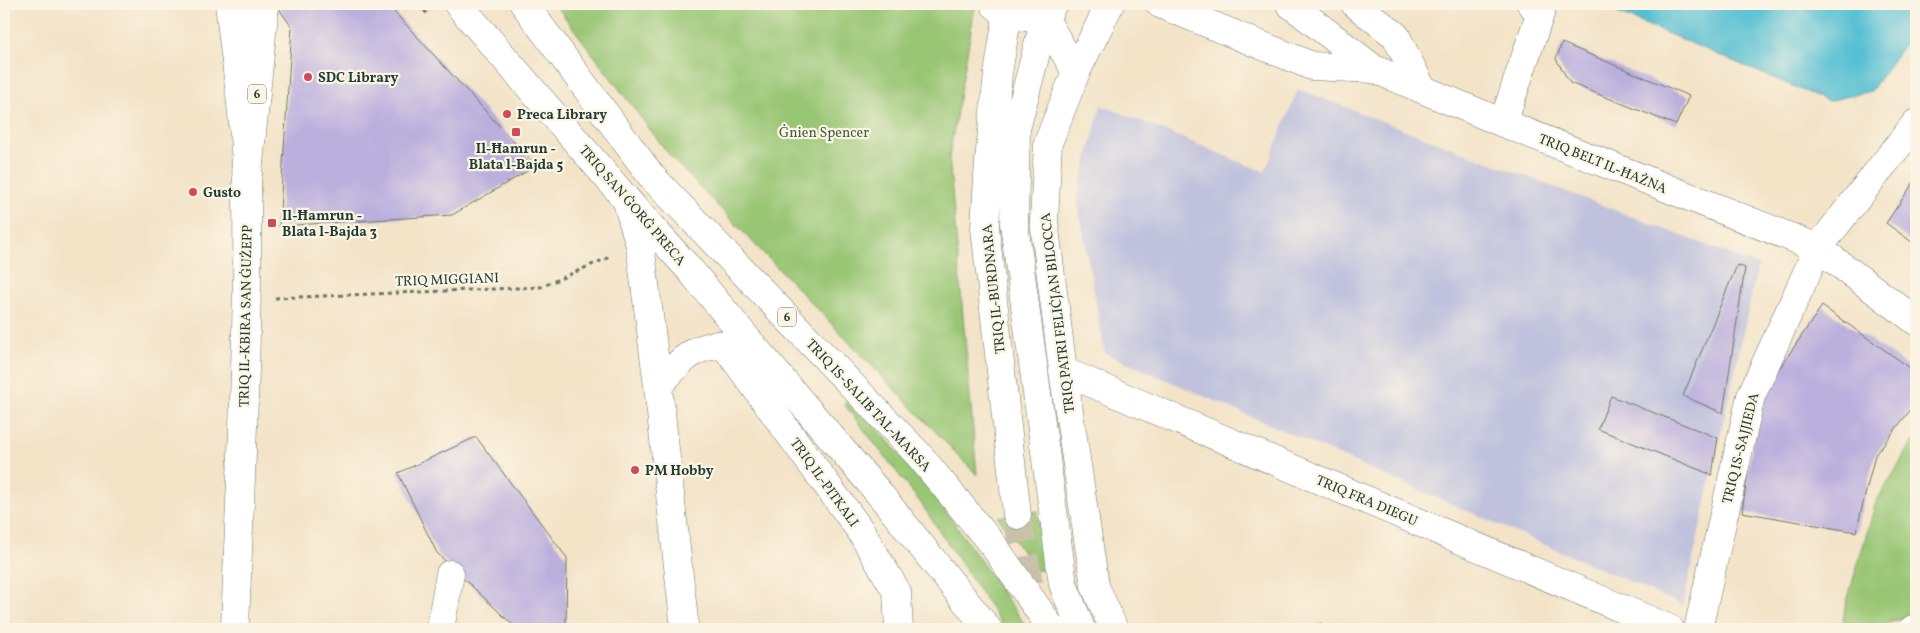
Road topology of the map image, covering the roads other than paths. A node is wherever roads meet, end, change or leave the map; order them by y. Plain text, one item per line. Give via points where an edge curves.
1 (229, 4) edge
2 (244, 4) edge
3 (265, 4) edge
4 (458, 4) edge
5 (524, 4) edge
6 (1110, 4) edge
7 (1160, 4) edge
8 (1290, 4) edge
9 (1355, 4) edge
10 (1531, 4) edge
11 (1003, 7) edge
12 (1049, 11) edge
13 (1374, 70) junction
14 (1076, 72) junction
15 (239, 84) junction
16 (1422, 89) junction
17 (1502, 123) junction
18 (1915, 127) edge
19 (246, 183) junction
20 (626, 199) junction
21 (1818, 248) junction
22 (1916, 321) edge
23 (736, 343) junction
24 (1063, 372) junction
25 (658, 386) junction
26 (1017, 515) tunnel mouth
27 (450, 574) dead end
28 (1916, 628) edge
29 (235, 629) edge
30 (440, 629) edge
31 (685, 629) edge
32 (899, 629) edge
33 (988, 629) edge
34 (1052, 629) edge
35 (1081, 629) edge
36 (1114, 629) edge
37 (1670, 629) edge
38 (1698, 629) edge
39 (1913, 629) edge

1 - 15 main road, TRIQ IL-KBIRA SAN ĠUŻEPP
2 - 15 main road, 6
3 - 19 main road, 6
4 - 20 main road, TRIQ SAN ĠORĠ PRECA
5 - 34 main road, TRIQ IS-SALIB TAL-MARSA / 6 via 652,177 918,454 992,545
6 - 14 main road, TRIQ PATRI FELIĊJAN BILOCCA
7 - 13 main road via 1312,66
8 - 13 main road, TRIQ BELT IL-ĦAŻNA
9 - 16 main road via 1396,36
10 - 17 main road via 1541,11
11 - 12 main road
11 - 26 main road, TRIQ IL-BURDNARA via 985,228
12 - 14 main road
12 - 35 main road via 1016,128 1014,224 1063,584
13 - 16 main road, TRIQ BELT IL-ĦAŻNA
14 - 24 main road, TRIQ PATRI FELIĊJAN BILOCCA via 1048,143 1044,221
15 - 19 main road, TRIQ IL-KBIRA SAN ĠUŻEPP
16 - 17 main road, TRIQ BELT IL-ĦAŻNA
17 - 21 main road, TRIQ BELT IL-ĦAŻNA
18 - 21 main road, TRIQ IS-SAJJIEDA
19 - 29 main road, TRIQ IL-KBIRA SAN ĠUŻEPP via 247,299
20 - 23 main road, TRIQ SAN ĠORĠ PRECA via 690,270
20 - 25 main road via 640,245
21 - 22 main road, TRIQ BELT IL-ĦAŻNA
21 - 38 main road, TRIQ IS-SAJJIEDA via 1751,396
23 - 25 main road via 706,347 691,353
23 - 32 main road, TRIQ IL-PITKALI via 860,530 897,592
23 - 33 main road via 878,492
24 - 36 main road, TRIQ PATRI FELIĊJAN BILOCCA via 1095,586
24 - 37 main road, TRIQ FRA DIEGU
25 - 31 main road
27 - 30 main road
28 - 39 main road

